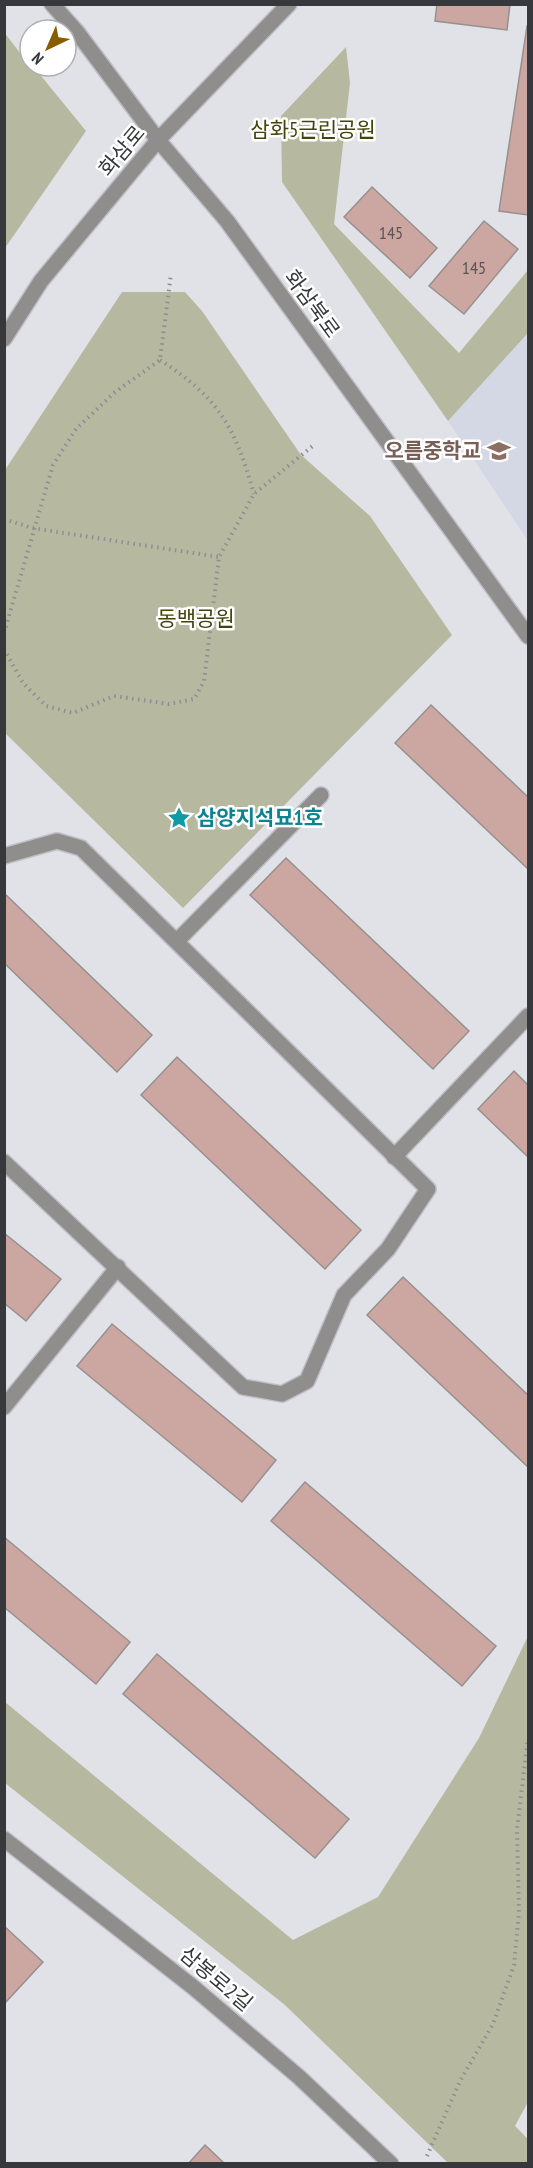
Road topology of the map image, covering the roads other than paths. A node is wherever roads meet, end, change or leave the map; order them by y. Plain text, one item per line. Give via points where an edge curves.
1 (52, 4) edge
2 (289, 4) edge
3 (158, 141) junction
4 (4, 339) edge
5 (528, 636) edge
6 (321, 795) dead end
7 (4, 856) edge
8 (177, 941) junction
9 (528, 1016) edge
10 (394, 1157) junction
11 (4, 1162) edge
12 (118, 1267) junction
13 (4, 1407) edge
14 (4, 1839) edge
15 (390, 2163) edge

1 - 3 street, 화삼북로
2 - 3 street, 화삼로
3 - 4 street, 화삼로 via 41,280
3 - 5 street, 화삼북로 via 227,221
6 - 8 street
7 - 8 street via 57,842 81,848
8 - 10 street
9 - 10 street
10 - 12 street via 428,1189 388,1249 344,1295 307,1381 282,1394 243,1387
11 - 12 street
12 - 13 street
14 - 15 street, 삼봉로2길 via 193,1987 299,2077

